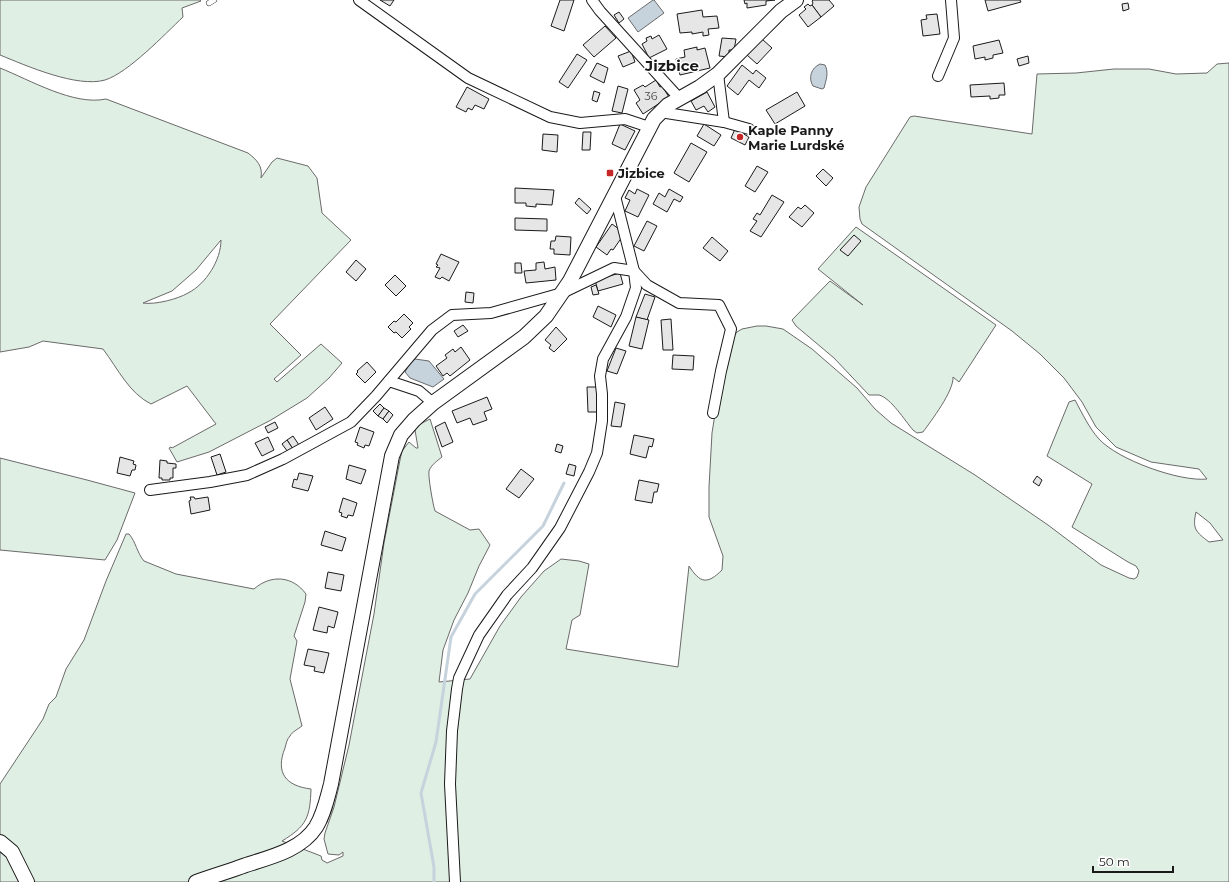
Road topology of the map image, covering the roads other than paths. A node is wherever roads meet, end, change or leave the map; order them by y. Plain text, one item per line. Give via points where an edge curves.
1 (359, 0) edge
2 (592, 0) edge
3 (796, 0) edge
4 (951, 0) edge
5 (718, 74) junction
6 (938, 76) dead end
7 (680, 99) junction
8 (660, 112) junction
9 (724, 122) junction
10 (649, 127) junction
11 (749, 129) dead end
12 (615, 196) junction
13 (634, 271) junction
14 (562, 293) junction
15 (389, 381) junction
16 (433, 403) junction
17 (713, 413) dead end
18 (150, 490) dead end
19 (0, 842) edge
20 (28, 882) edge
21 (196, 882) edge
22 (455, 882) edge

1 - 10 street via 468,78 550,116 580,123 625,119
2 - 7 street
3 - 5 street via 781,11
4 - 6 street via 954,38
5 - 7 street
5 - 9 street
7 - 8 street
8 - 9 street
8 - 10 street
9 - 11 street
10 - 12 street
12 - 13 street
12 - 14 street
13 - 14 street via 614,268
13 - 17 street via 647,284 679,303 718,305 731,329
13 - 22 street via 636,288 626,317 603,359 600,376 602,421 597,453 589,472 560,528 479,635 459,678 450,756
14 - 15 street via 491,313 452,315 432,330
14 - 16 street via 546,316 530,332
15 - 16 street via 419,391
15 - 18 street via 351,422 283,459 247,475
16 - 21 street via 405,429 392,456 331,784 320,820 304,840 288,850
19 - 20 street via 12,852

